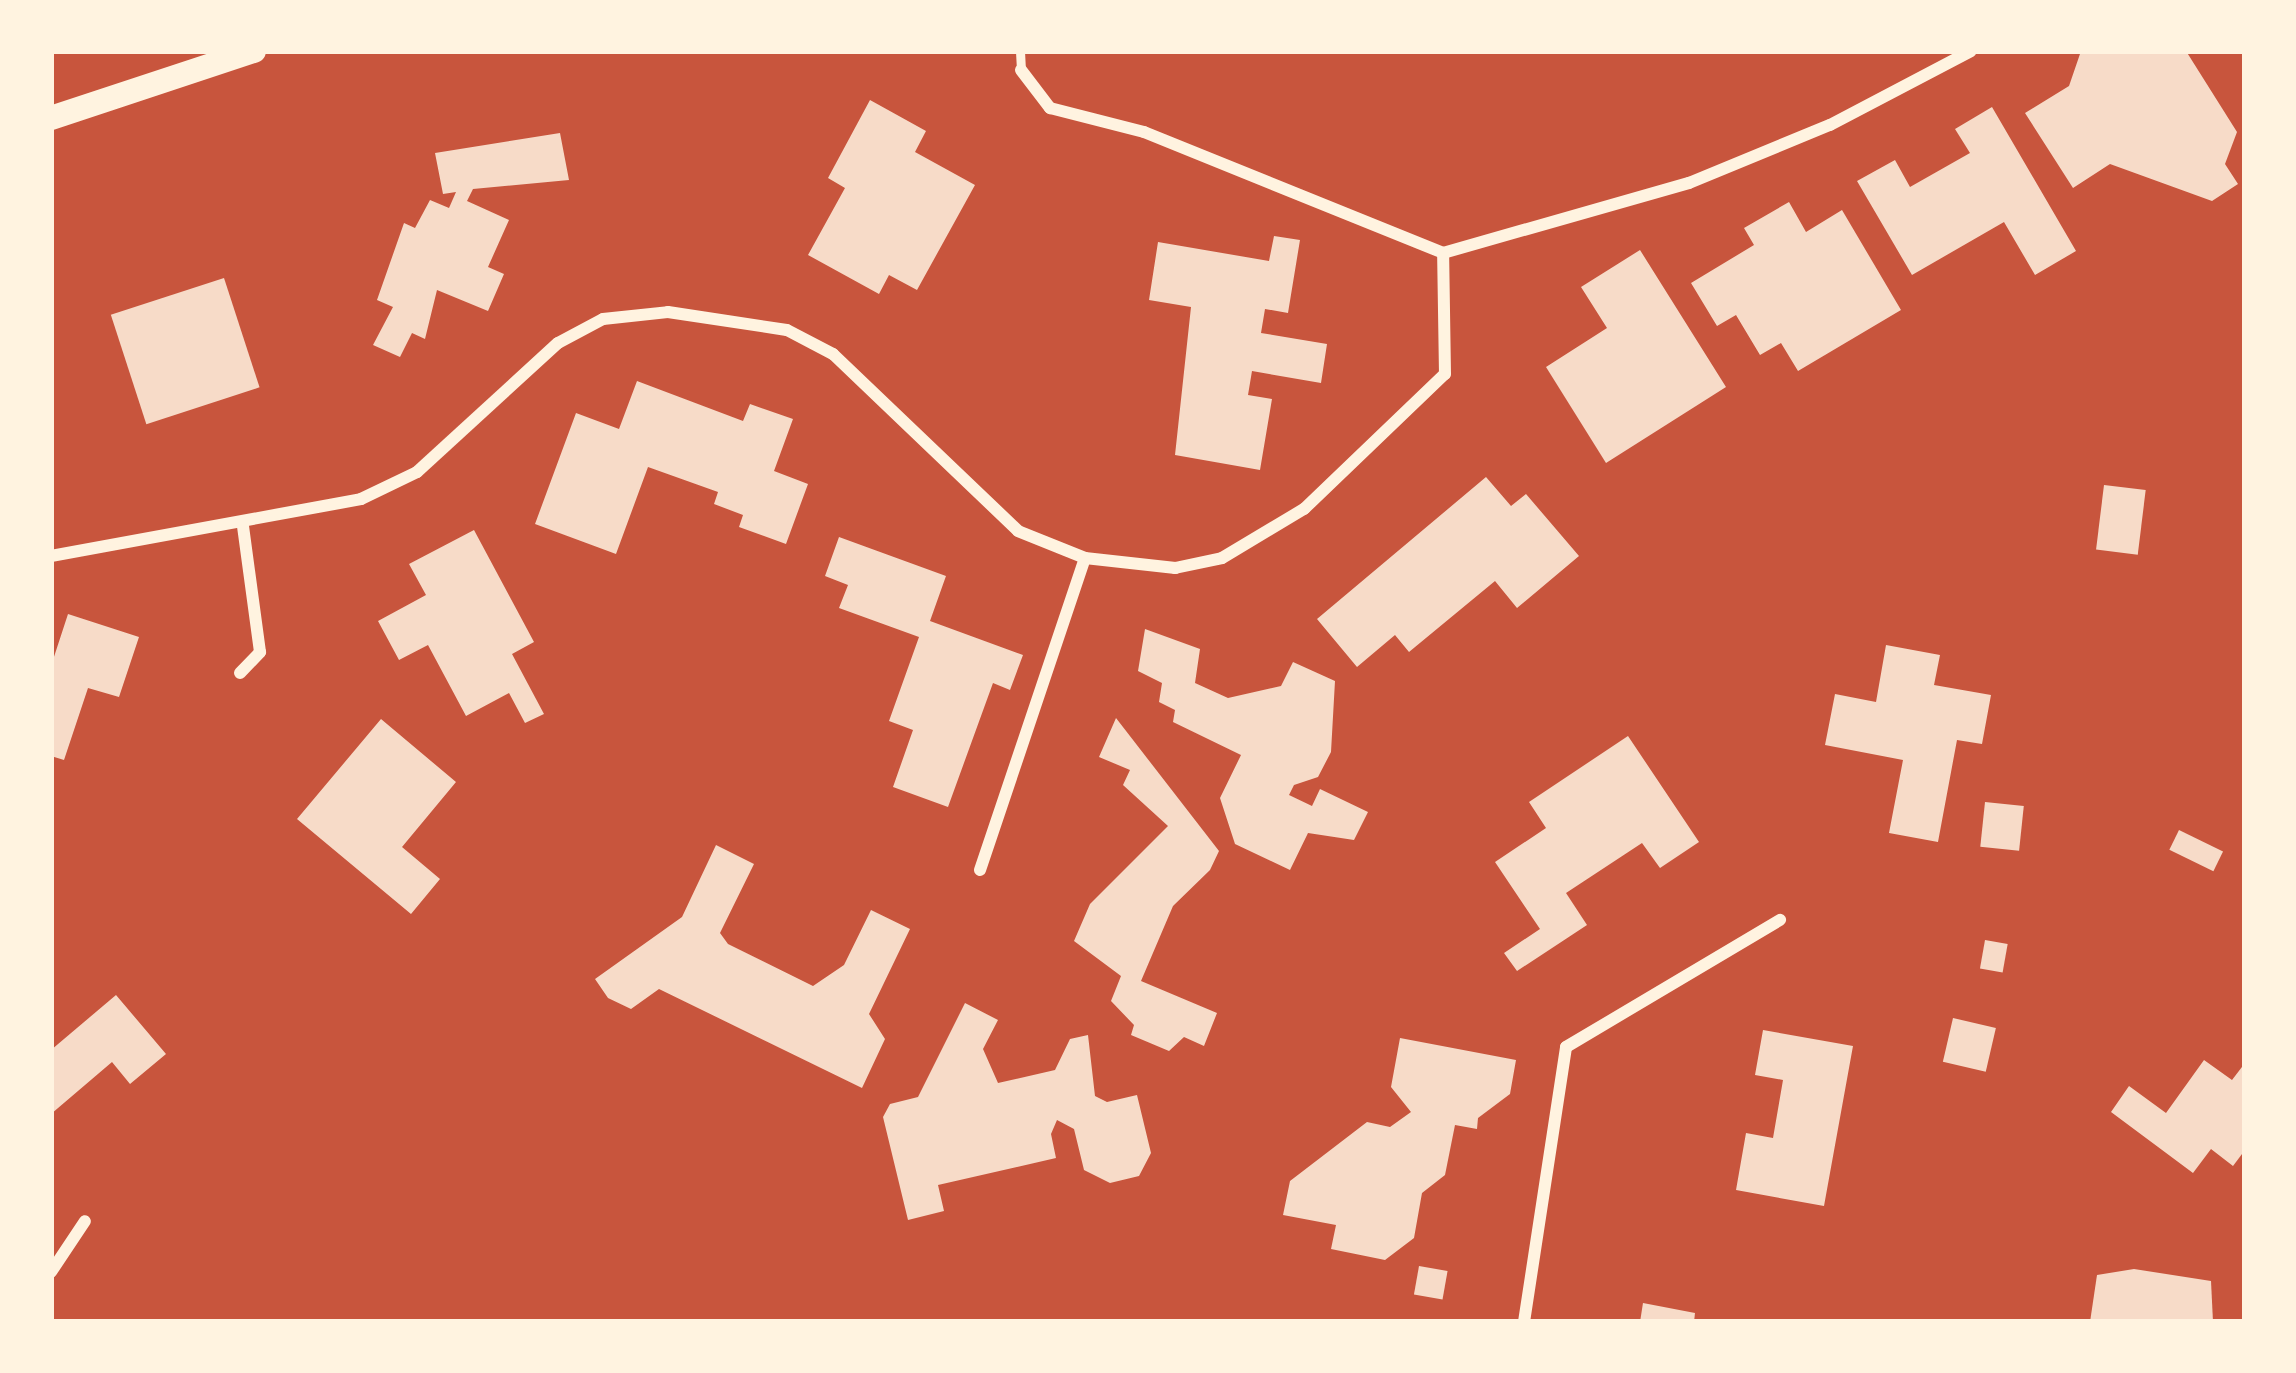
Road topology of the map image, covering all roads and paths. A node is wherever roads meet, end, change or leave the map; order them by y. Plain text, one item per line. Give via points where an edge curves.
1 (254, 51) edge
2 (1020, 51) edge
3 (1971, 51) edge
4 (1021, 70) joint
5 (51, 118) edge
6 (1443, 253) junction
7 (243, 526) junction
8 (51, 556) edge
9 (1085, 557) junction
10 (240, 673) dead end
11 (980, 870) dead end
12 (1780, 920) dead end
13 (85, 1221) dead end
14 (51, 1273) edge
15 (1524, 1322) edge

1 - 5 main road
2 - 4 lane
3 - 6 street via 1830,125 1689,183
4 - 6 street via 1050,108 1144,132
6 - 9 street via 1445,374 1304,509 1222,558 1175,568
7 - 8 street
7 - 9 street via 361,499 417,472 558,343 603,319 668,312 737,317 833,354 994,513
7 - 10 street via 260,652
9 - 11 street
12 - 15 street via 1566,1047
13 - 14 street

